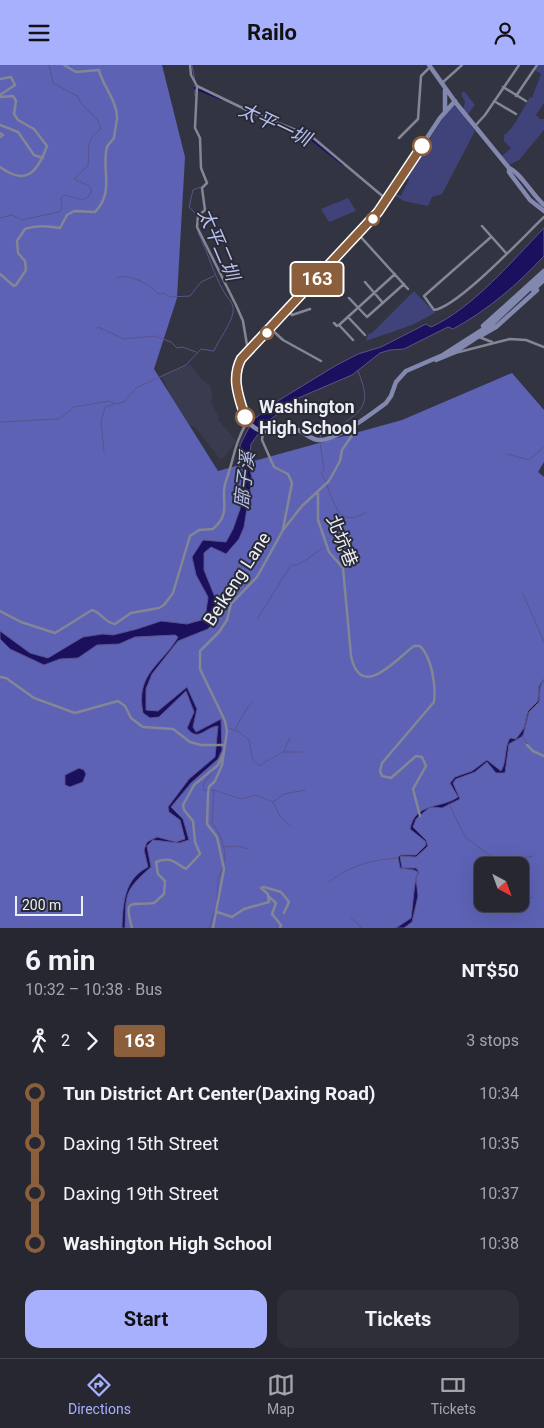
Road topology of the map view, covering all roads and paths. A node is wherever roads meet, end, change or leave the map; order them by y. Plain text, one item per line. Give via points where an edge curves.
1 (64, 65) edge
2 (190, 65) edge
3 (462, 65) edge
4 (518, 65) edge
5 (536, 65) edge
6 (430, 66) edge
7 (0, 79) edge
8 (196, 86) junction
9 (443, 86) junction
10 (503, 87) junction
11 (516, 95) junction
12 (0, 96) edge
13 (455, 101) junction
14 (494, 101) junction
15 (526, 101) dead end
16 (445, 111) junction
17 (516, 114) dead end
18 (0, 125) edge
19 (475, 126) junction
20 (0, 133) edge
21 (0, 137) edge
22 (399, 138) dead end
23 (43, 157) junction
24 (0, 167) edge
25 (509, 168) junction
26 (388, 201) junction
27 (544, 205) edge
28 (544, 211) edge
29 (544, 217) edge
30 (482, 227) dead end
31 (359, 235) junction
32 (491, 237) junction
33 (506, 253) junction
34 (544, 271) edge
35 (0, 274) edge
36 (395, 274) junction
37 (544, 275) edge
38 (544, 280) edge
39 (365, 283) dead end
40 (544, 283) edge
41 (404, 284) junction
42 (408, 289) dead end
43 (374, 293) junction
44 (349, 298) dead end
45 (383, 303) junction
46 (358, 307) junction
47 (310, 309) dead end
48 (288, 311) junction
49 (348, 317) junction
50 (334, 323) dead end
51 (339, 325) junction
52 (271, 329) junction
53 (478, 334) junction
54 (365, 335) dead end
55 (353, 340) dead end
56 (494, 342) junction
57 (483, 345) junction
58 (544, 347) edge
59 (248, 352) junction
60 (453, 353) junction
61 (321, 361) dead end
62 (416, 366) junction
63 (248, 422) junction
64 (353, 425) junction
65 (262, 431) junction
66 (318, 493) junction
67 (283, 530) junction
68 (0, 611) edge
69 (0, 677) edge
70 (225, 745) junction
71 (527, 745) dead end
72 (225, 751) junction
73 (544, 756) edge
74 (420, 816) dead end
75 (268, 895) junction
76 (217, 912) junction
77 (284, 913) dead end
78 (132, 928) edge
79 (213, 928) edge
80 (280, 928) edge

1 - 35 street via 76,72 98,71 114,104 117,119 104,167 107,191 95,212 74,211 67,215 60,228 51,225 26,229 17,241 18,253 25,261 25,274 16,285
2 - 8 street
3 - 9 street
4 - 10 street
5 - 11 street
6 - 9 main road
6 - 22 street via 421,76 418,119
7 - 12 street via 11,77 15,85
8 - 26 street via 311,136
8 - 59 street via 195,128 200,138 201,168 207,183 202,188 205,210 198,216 197,227 243,321
9 - 13 main road
9 - 16 main road
10 - 11 street
10 - 14 street
11 - 15 street
12 - 23 street via 15,99 16,118 34,129 47,147
13 - 16 main road
13 - 19 main road
14 - 17 street
14 - 19 street
16 - 26 main road
18 - 23 street via 18,132 34,155
19 - 25 main road
20 - 21 street via 3,135
23 - 24 street via 31,172 19,177
25 - 27 main road
25 - 28 main road via 528,197
26 - 31 main road
29 - 33 street
30 - 32 street
31 - 36 street
31 - 48 main road
32 - 33 street
32 - 33 street via 424,297 434,310 454,299
34 - 53 main road
36 - 41 street
36 - 43 street
37 - 53 main road
38 - 53 main road via 495,325
39 - 43 street
40 - 53 main road via 492,331
41 - 42 street
41 - 45 street
43 - 45 street
43 - 46 street
44 - 46 street
45 - 46 street via 367,317
46 - 49 street
47 - 48 street via 292,315
48 - 52 main road
49 - 51 street
49 - 54 street
50 - 51 street
51 - 55 street
52 - 59 main road
52 - 61 street via 283,340
53 - 56 street via 484,340
53 - 57 street
53 - 60 main road
53 - 62 main road
56 - 57 street
56 - 58 street via 518,338
57 - 60 street
59 - 63 main road via 240,361 235,378
60 - 62 main road
62 - 64 main road via 402,374 388,401
63 - 65 main road
63 - 68 street via 232,453 225,485 225,513 214,529 199,530 190,536 173,593 164,605 131,613 115,624 92,610 55,633 21,623
64 - 65 main road via 320,440 290,429
64 - 66 street, Beikeng Lane via 353,434 342,450 336,470
65 - 67 street via 262,441 274,467 288,474 292,483
66 - 67 street, Beikeng Lane via 302,506
66 - 74 street, 北坑巷 via 318,520 329,552 343,569 352,660 359,671 373,677 414,646 420,646 427,655 434,702 382,763 380,771 391,778 416,756 422,757 426,766 413,789
67 - 70 street, Beikeng Lane via 256,577 231,604 220,632 200,651 200,669 226,721
69 - 70 street via 34,698 75,713 118,701 143,727 173,729 190,743
70 - 72 street, Beikeng Lane
71 - 73 street
72 - 76 street, Beikeng Lane via 219,774 209,787 207,817 223,859
72 - 78 street via 218,765 194,785 183,805 192,821 200,854 186,869 169,859 156,862 158,874 165,881 164,894 154,903 137,902 130,907 128,915
75 - 76 street via 269,902 244,909 232,917
75 - 77 street via 261,888 268,887 282,893 289,901
75 - 80 street via 276,903 272,914
76 - 79 street, Beikeng Lane

